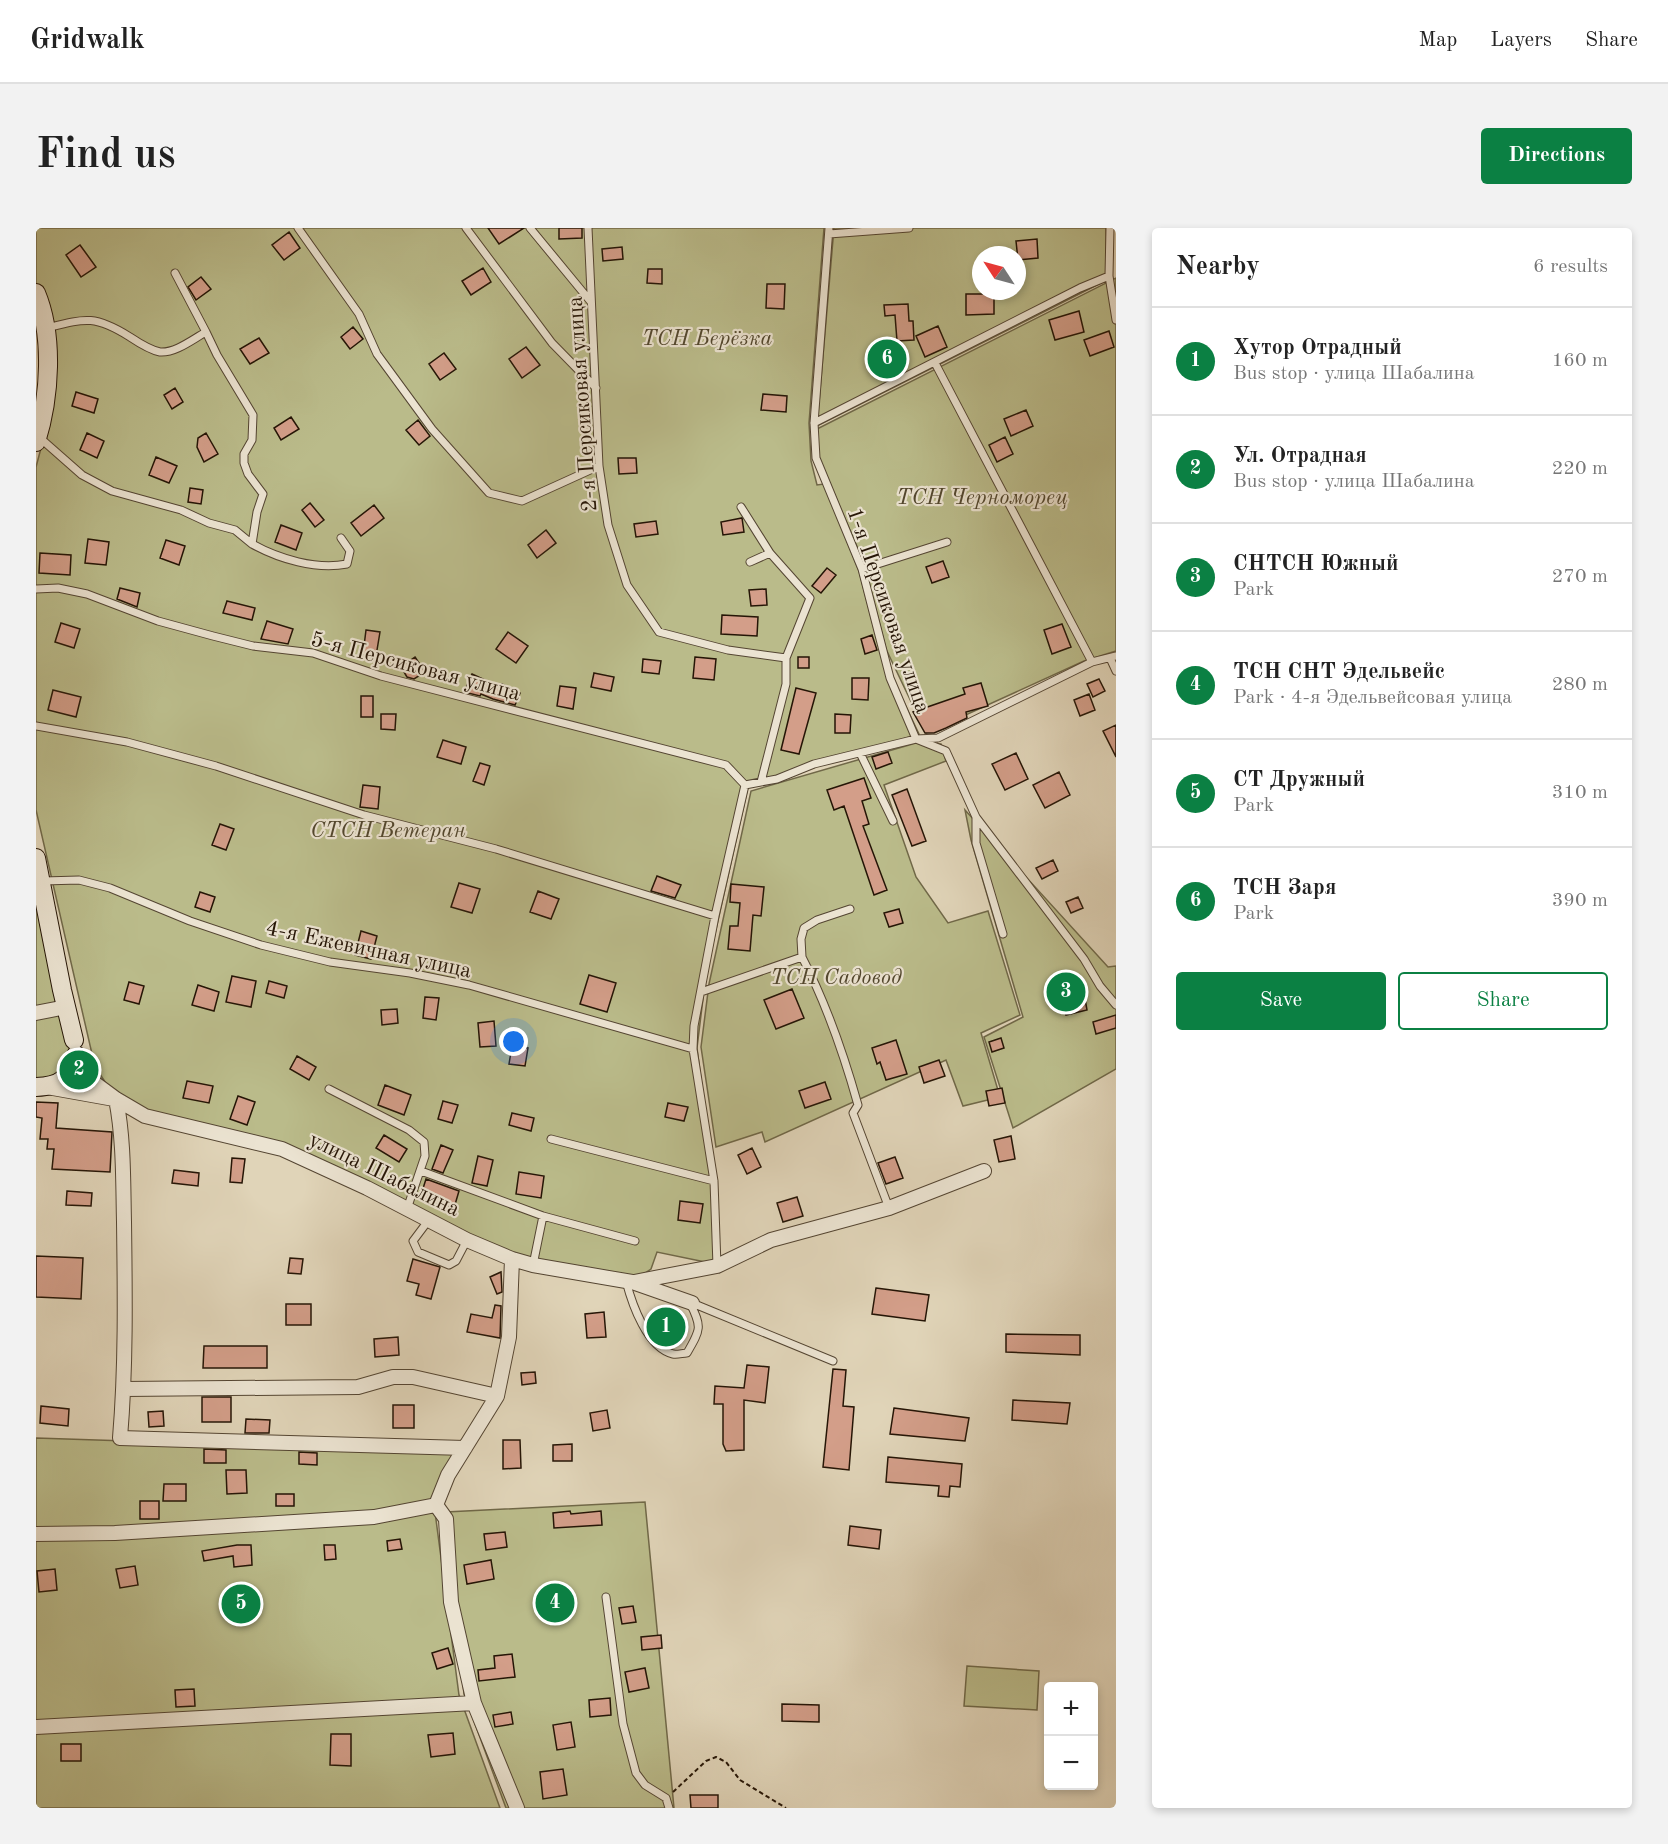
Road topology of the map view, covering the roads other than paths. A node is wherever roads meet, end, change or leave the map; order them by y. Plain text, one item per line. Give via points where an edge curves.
1 (298, 228) edge
2 (466, 228) edge
3 (530, 228) edge
4 (588, 228) edge
5 (909, 228) edge
6 (1110, 228) edge
7 (829, 231) edge
8 (175, 273) dead end
9 (1109, 276) junction
10 (36, 293) edge
11 (591, 302) junction
12 (1116, 320) edge
13 (45, 329) junction
14 (206, 332) junction
15 (935, 363) junction
16 (596, 387) junction
17 (814, 423) junction
18 (37, 439) edge
19 (599, 466) junction
20 (741, 507) dead end
21 (341, 538) dead end
22 (947, 542) dead end
23 (252, 544) junction
24 (770, 554) junction
25 (750, 561) dead end
26 (862, 569) junction
27 (36, 589) edge
28 (1113, 657) edge
29 (786, 658) junction
30 (1092, 662) junction
31 (1116, 671) edge
32 (36, 726) edge
33 (916, 739) junction
34 (860, 753) junction
35 (761, 782) junction
36 (745, 785) junction
37 (976, 817) junction
38 (893, 821) dead end
39 (36, 858) edge
40 (40, 881) junction
41 (850, 909) dead end
42 (715, 916) junction
43 (1003, 934) dead end
44 (802, 957) junction
45 (701, 992) junction
46 (1116, 1005) edge
47 (66, 1007) junction
48 (36, 1013) edge
49 (75, 1048) junction
50 (693, 1049) junction
51 (40, 1087) edge
52 (329, 1089) dead end
53 (116, 1099) junction
54 (550, 1139) dead end
55 (421, 1171) junction
56 (984, 1171) dead end
57 (714, 1181) junction
58 (889, 1208) junction
59 (407, 1209) junction
60 (543, 1216) junction
61 (428, 1221) junction
62 (467, 1240) junction
63 (635, 1241) dead end
64 (512, 1259) junction
65 (532, 1265) junction
66 (717, 1266) junction
67 (629, 1282) junction
68 (691, 1303) junction
69 (832, 1361) dead end
70 (124, 1389) junction
71 (497, 1396) junction
72 (465, 1448) junction
73 (436, 1505) junction
74 (36, 1534) edge
75 (606, 1597) dead end
76 (474, 1702) junction
77 (36, 1727) edge
78 (517, 1808) edge
79 (669, 1808) edge

1 - 19 lane via 359,314 377,354 432,429 489,494 522,501
2 - 16 lane via 552,343
3 - 11 lane
4 - 11 lane, 2-я Персиковая улица
5 - 7 lane
6 - 9 lane
7 - 17 lane, 1-я Персиковая улица
8 - 14 lane
9 - 12 lane
9 - 15 lane
10 - 13 main road
11 - 16 lane, 2-я Персиковая улица
13 - 14 lane via 81,319 110,325 159,352 173,351
13 - 18 main road via 49,376
14 - 23 lane via 253,415 252,440 244,463 263,494
15 - 17 lane
15 - 30 lane
16 - 19 lane, 2-я Персиковая улица
17 - 26 lane, 1-я Персиковая улица via 816,458
18 - 23 lane via 82,475 112,491 235,530
19 - 29 lane, 2-я Персиковая улица via 608,525 627,585 659,632 728,650
20 - 24 lane
21 - 23 lane via 350,551 347,564 335,566 271,554
22 - 26 lane
24 - 25 lane
24 - 29 lane via 810,598
26 - 33 lane, 1-я Персиковая улица via 890,678
27 - 36 lane, 5-я Персиковая улица via 58,588 87,594 158,621 253,646 313,653 393,679 726,765
28 - 30 lane
28 - 31 lane
29 - 35 lane via 786,684
30 - 33 lane via 938,738
32 - 42 lane via 127,742 216,766 364,814 507,852
33 - 34 lane
33 - 37 lane, 1-я Персиковая улица via 946,751
34 - 35 lane
34 - 38 lane
35 - 36 lane
36 - 42 lane
37 - 43 lane via 976,843
37 - 46 lane, 1-я Персиковая улица
39 - 40 main road, улица Шабалина
40 - 47 main road, улица Шабалина
40 - 50 lane, 4-я Ежевичная улица via 79,880 261,945 330,962 469,986
41 - 44 lane via 804,928
42 - 45 lane
44 - 45 lane
44 - 58 lane via 850,1078 858,1105 853,1113
45 - 50 lane
47 - 48 street
47 - 49 main road, улица Шабалина
49 - 51 main road via 70,1072 60,1083
49 - 53 street, улица Шабалина via 89,1080
50 - 57 lane
51 - 53 street
52 - 55 lane via 410,1130 424,1142
53 - 59 street, улица Шабалина via 145,1116 282,1149
53 - 70 street via 122,1127
54 - 57 lane
55 - 59 lane
55 - 60 lane
56 - 58 street
57 - 66 lane
58 - 66 street via 771,1240
59 - 61 street, улица Шабалина
60 - 63 lane
60 - 65 lane
61 - 62 street, улица Шабалина
61 - 62 lane via 413,1241 418,1252 449,1264 456,1261
62 - 64 street, улица Шабалина
64 - 65 street, улица Шабалина
64 - 71 street via 509,1337
65 - 67 street, улица Шабалина
66 - 67 street
67 - 68 street, улица Шабалина
67 - 68 lane via 633,1306 646,1330 662,1349 675,1354 687,1353 697,1335 699,1321
68 - 69 lane
70 - 71 street via 358,1387 393,1377 413,1377
70 - 72 street via 120,1438
71 - 72 street
72 - 73 street
73 - 74 street via 374,1517
73 - 76 street via 446,1519 452,1602
75 - 79 lane via 623,1724 636,1773 645,1785 666,1798
76 - 77 street
76 - 78 street

